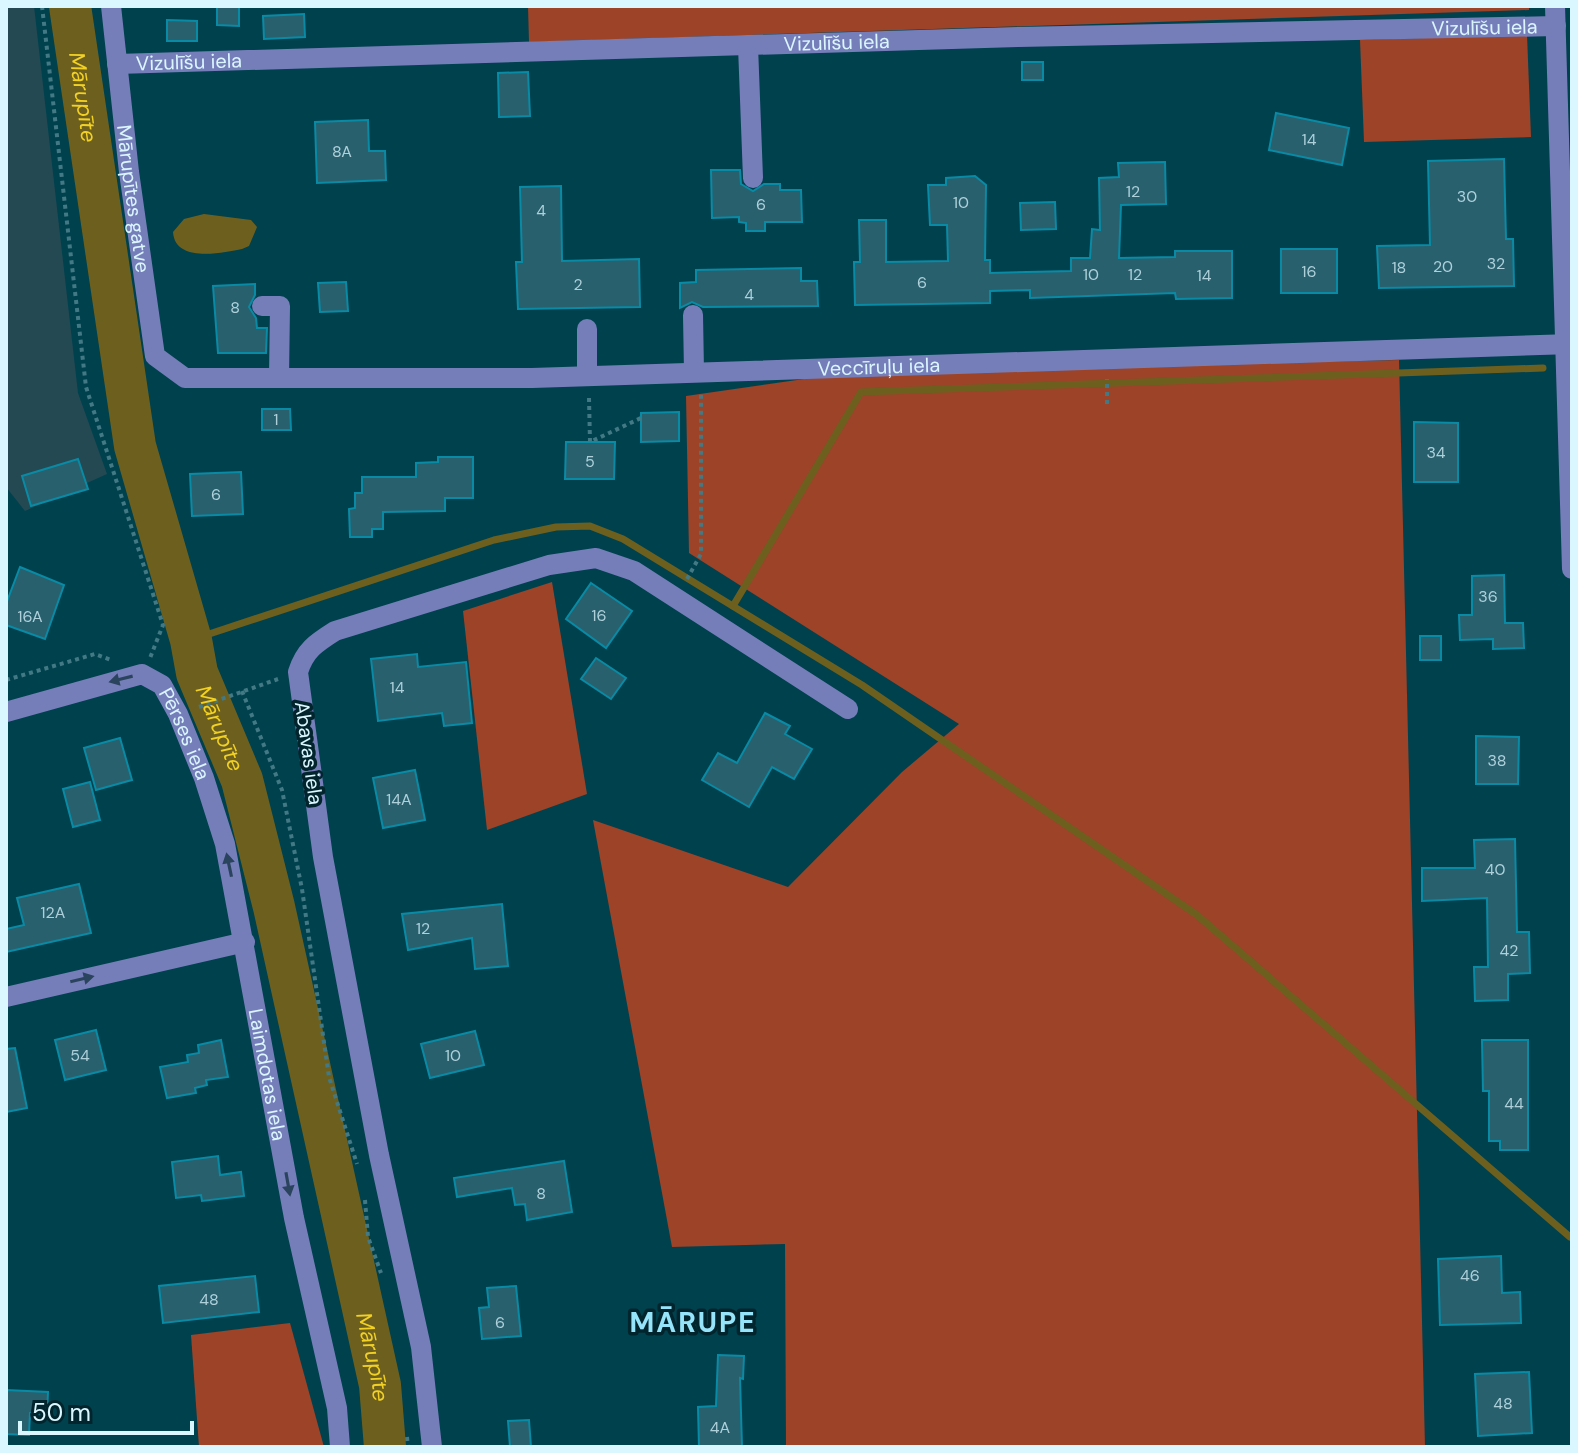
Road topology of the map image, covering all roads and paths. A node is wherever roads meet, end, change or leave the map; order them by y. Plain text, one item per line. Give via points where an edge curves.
1 (42, 6) edge
2 (111, 6) edge
3 (1556, 16) edge
4 (748, 46) junction
5 (117, 64) junction
6 (753, 178) dead end
7 (262, 306) dead end
8 (693, 315) dead end
9 (587, 329) dead end
10 (1569, 344) edge
11 (697, 372) junction
12 (1108, 373) dead end
13 (587, 376) junction
14 (185, 378) joint
15 (279, 378) junction
16 (1107, 404) dead end
17 (641, 418) dead end
18 (1572, 569) edge
19 (683, 587) dead end
20 (298, 672) junction
21 (142, 674) junction
22 (242, 691) junction
23 (848, 709) dead end
24 (192, 710) dead end
25 (6, 712) edge
26 (245, 942) junction
27 (6, 997) edge
28 (361, 1176) dead end
29 (363, 1189) dead end
30 (387, 1284) dead end
31 (407, 1423) dead end
32 (340, 1447) edge
33 (408, 1447) edge
34 (432, 1447) edge

1 - 21 path via 86,387 163,625
2 - 5 street, Mārupītes gatve
3 - 4 street, Vizulīšu iela
3 - 10 street
4 - 5 street, Vizulīšu iela
4 - 6 street
5 - 14 street, Mārupītes gatve via 155,356
7 - 15 street via 280,306
8 - 11 street
9 - 13 street
10 - 11 street, Veccīruļu iela
10 - 18 street
11 - 13 street, Veccīruļu iela
11 - 19 path via 701,554
12 - 16 path
13 - 15 street, Veccīruļu iela
13 - 17 path via 590,442
14 - 15 street, Veccīruļu iela
20 - 22 path
20 - 23 street, Abavas iela via 311,647 335,631 549,565 596,558 634,571
20 - 34 street, Abavas iela via 323,857 421,1347
21 -> 25 street, Pērses iela
26 -> 21 street, Pērses iela via 225,844 204,778 162,685
22 - 24 path
22 - 28 path via 282,790 329,1077
27 -> 26 street
26 -> 32 street, Laimdotas iela via 294,1218 337,1408
29 - 30 path via 368,1237
31 - 33 path

